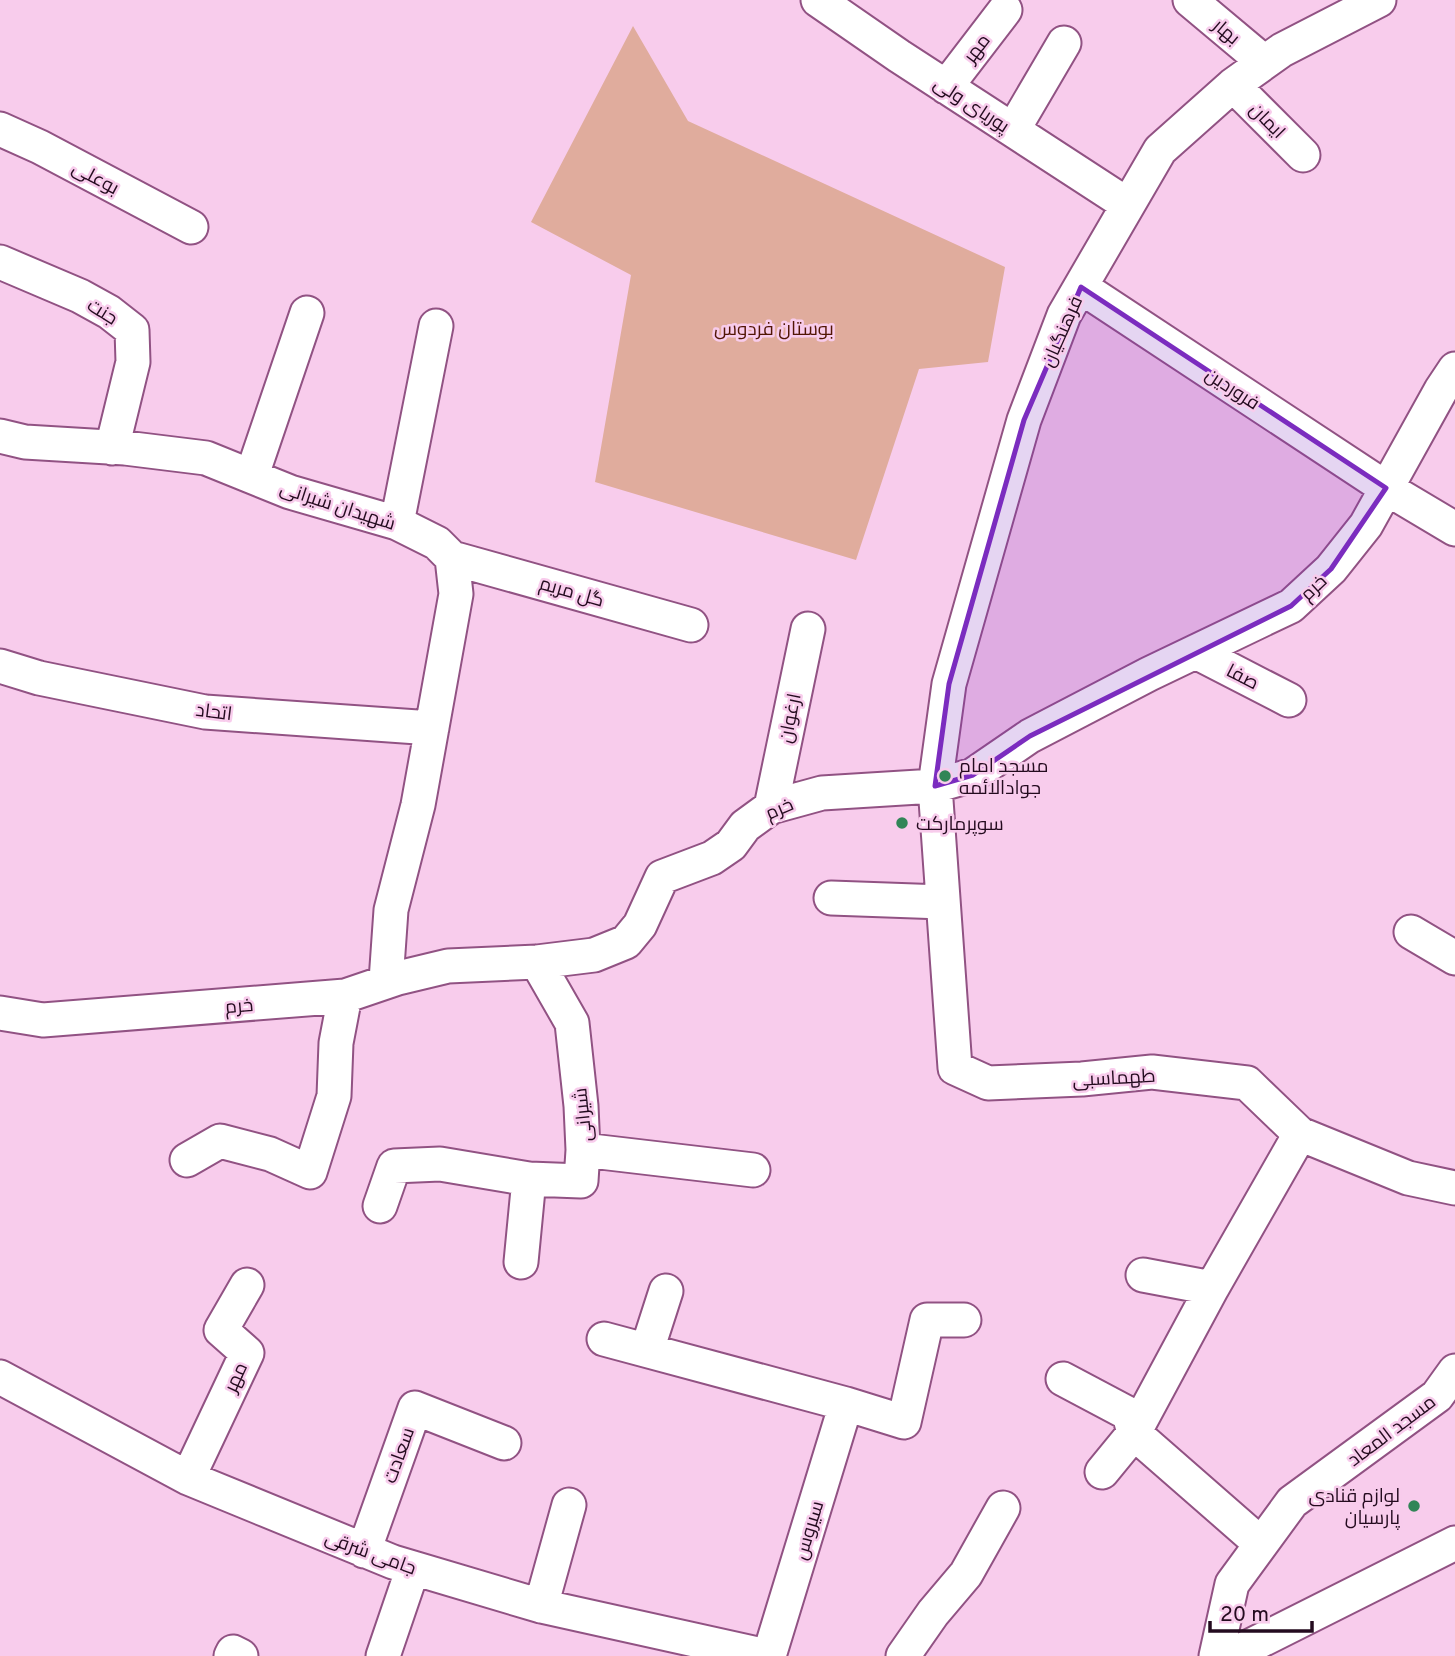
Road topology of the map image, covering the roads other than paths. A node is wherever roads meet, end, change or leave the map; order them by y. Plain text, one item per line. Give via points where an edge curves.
1 (818, 0) edge
2 (1190, 0) edge
3 (1379, 0) edge
4 (1005, 10) dead end
5 (1064, 43) dead end
6 (1264, 62) junction
7 (1233, 85) junction
8 (946, 87) junction
9 (0, 129) edge
10 (1013, 130) junction
11 (1303, 155) dead end
12 (1128, 205) junction
13 (191, 227) dead end
14 (0, 262) edge
15 (1081, 287) junction
16 (307, 313) dead end
17 (436, 326) dead end
18 (1455, 369) edge
19 (0, 436) edge
20 (112, 448) junction
21 (252, 475) junction
22 (1385, 488) junction
23 (397, 523) junction
24 (1455, 529) edge
25 (452, 558) junction
26 (691, 625) dead end
27 (808, 629) dead end
28 (1196, 652) junction
29 (0, 666) edge
30 (1289, 700) dead end
31 (432, 728) junction
32 (935, 786) junction
33 (771, 807) junction
34 (831, 898) dead end
35 (943, 902) junction
36 (1411, 932) dead end
37 (1455, 958) edge
38 (537, 962) junction
39 (386, 982) junction
40 (345, 996) junction
41 (0, 1013) edge
42 (1300, 1134) junction
43 (583, 1150) junction
44 (187, 1160) dead end
45 (753, 1170) dead end
46 (529, 1180) junction
47 (1455, 1188) edge
48 (380, 1206) dead end
49 (521, 1262) dead end
50 (1143, 1275) dead end
51 (247, 1285) dead end
52 (1212, 1288) junction
53 (666, 1291) dead end
54 (964, 1320) dead end
55 (604, 1339) dead end
56 (647, 1350) junction
57 (1455, 1371) edge
58 (0, 1377) edge
59 (1063, 1379) dead end
60 (846, 1404) junction
61 (1134, 1433) junction
62 (504, 1443) dead end
63 (1102, 1472) dead end
64 (188, 1478) junction
65 (569, 1505) dead end
66 (1003, 1508) dead end
67 (1455, 1543) edge
68 (1261, 1545) junction
69 (364, 1551) junction
70 (413, 1568) junction
71 (541, 1606) junction
72 (231, 1656) edge
73 (241, 1656) edge
74 (383, 1656) edge
75 (768, 1656) edge
76 (903, 1656) edge
77 (1216, 1656) edge
78 (1230, 1656) edge

1 - 8 street, پوریای ولی
2 - 6 street, بهار
3 - 6 street, فرهنگیان
4 - 8 street, مهر
5 - 10 street
6 - 7 street, فرهنگیان
7 - 11 street, ایمان
7 - 12 street, فرهنگیان via 1160,150
8 - 10 street, پوریای ولی
9 - 13 street, بوعلی
10 - 12 street, پوریای ولی
12 - 15 street, فرهنگیان
14 - 20 street, جنت via 80,296 132,330 133,362
15 - 22 street, فروردین
15 - 32 street, فرهنگیان via 1065,315 1024,420 949,684
16 - 21 street
17 - 23 street
18 - 22 street, خرم
19 - 20 street, شهیدان شیرانی
20 - 21 street, شهیدان شیرانی via 206,458
21 - 23 street, شهیدان شیرانی via 290,492
22 - 24 street, فروردین
22 - 28 street, خرم via 1366,525 1331,569 1291,606
23 - 25 street, شهیدان شیرانی via 438,543
25 - 26 street, گل مریم
25 - 31 street via 456,594
27 - 33 street, ارغوان
28 - 30 street, صفا
28 - 32 street, خرم via 1030,736 973,775
29 - 31 street, اتحاد via 205,712
31 - 39 street via 418,806 391,909
32 - 33 street, خرم via 822,793
32 - 35 street, طهماسبی
33 - 38 street, خرم via 712,858 662,877 640,925 626,942 594,955
34 - 35 street
35 - 42 street, طهماسبی via 955,1068 988,1083 1152,1072 1247,1083
36 - 37 street
38 - 39 street, خرم via 448,966
38 - 43 street, شیرانی via 572,1023
39 - 40 street, خرم
40 - 41 street, خرم via 43,1020
40 - 44 street via 336,1043 334,1096 310,1172 270,1154 220,1141
42 - 47 street, طهماسبی via 1408,1178
42 - 52 street
43 - 45 street, شیرانی
43 - 46 street via 581,1181
46 - 48 street via 440,1164 394,1166
46 - 49 street
50 - 52 street
51 - 64 street, مهر via 222,1330 247,1353
52 - 61 street
53 - 56 street
54 - 60 street via 928,1320 904,1422
55 - 56 street
56 - 60 street
57 - 68 street, مسجد المعاد via 1437,1396 1292,1502
58 - 64 street, جامی شرقی
59 - 61 street via 1129,1414
60 - 75 street, سیروس
61 - 63 street
61 - 68 street
62 - 69 street, سعادت via 415,1408
64 - 69 street, جامی شرقی
65 - 71 street
66 - 76 street via 966,1574
67 - 78 street
68 - 77 street, مسجد المعاد via 1232,1584
69 - 70 street, جامی شرقی
70 - 71 street, جامی شرقی
70 - 74 street
71 - 75 street, جامی شرقی
72 - 73 street

